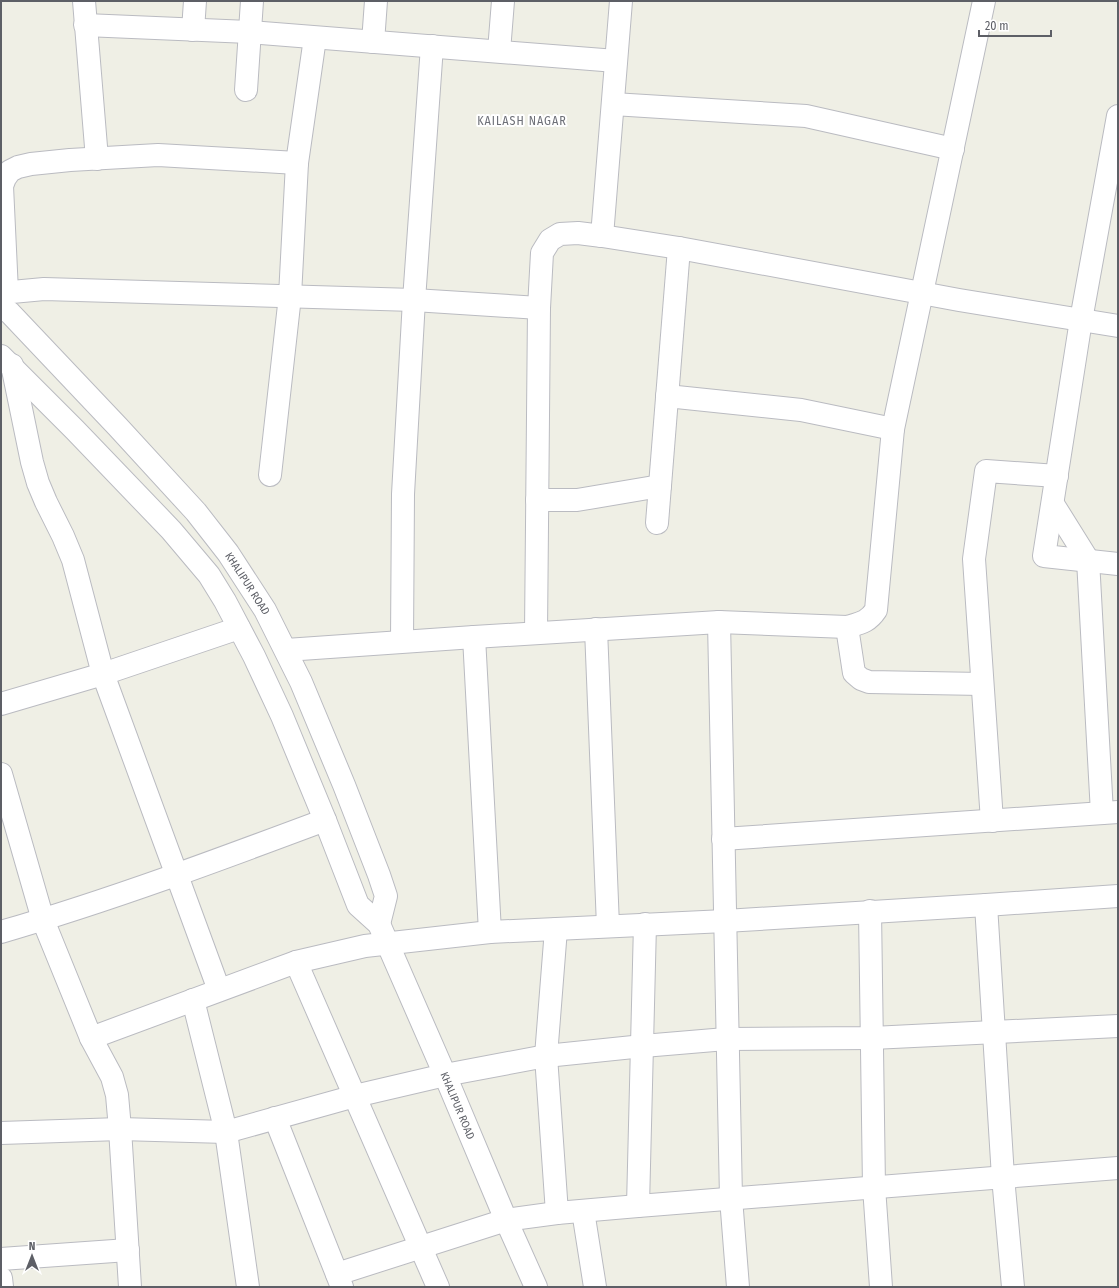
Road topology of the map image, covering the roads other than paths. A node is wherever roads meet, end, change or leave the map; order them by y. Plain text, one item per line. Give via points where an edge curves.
1 (84, 1) edge
2 (195, 1) edge
3 (252, 1) edge
4 (376, 1) edge
5 (503, 1) edge
6 (621, 1) edge
7 (984, 1) edge
8 (85, 25) junction
9 (193, 30) junction
10 (250, 32) junction
11 (315, 38) junction
12 (373, 42) junction
13 (432, 46) junction
14 (499, 51) junction
15 (616, 61) junction
16 (246, 90) dead end
17 (613, 104) junction
18 (1118, 116) edge
19 (953, 149) junction
20 (97, 159) junction
21 (297, 163) junction
22 (602, 236) junction
23 (679, 248) junction
24 (923, 293) junction
25 (290, 296) junction
26 (3, 297) edge
27 (414, 300) junction
28 (539, 308) junction
29 (1081, 320) junction
30 (1118, 326) edge
31 (6, 360) edge
32 (667, 396) junction
33 (893, 429) junction
34 (270, 476) dead end
35 (1057, 476) junction
36 (660, 486) junction
37 (537, 500) junction
38 (1053, 504) junction
39 (657, 523) dead end
40 (1088, 560) junction
41 (1118, 564) edge
42 (719, 622) junction
43 (847, 627) junction
44 (240, 628) junction
45 (596, 629) junction
46 (536, 633) junction
47 (474, 637) junction
48 (402, 641) junction
49 (286, 650) junction
50 (254, 656) junction
51 (103, 674) junction
52 (982, 684) junction
53 (1, 704) edge
54 (1, 774) edge
55 (1110, 812) edge
56 (325, 820) junction
57 (992, 821) junction
58 (723, 839) junction
59 (178, 875) junction
60 (1118, 896) edge
61 (986, 905) junction
62 (870, 911) junction
63 (43, 920) junction
64 (725, 920) junction
65 (380, 924) junction
66 (646, 924) junction
67 (608, 926) junction
68 (556, 929) junction
69 (1, 932) edge
70 (490, 932) junction
71 (388, 944) junction
72 (296, 962) junction
73 (219, 990) junction
74 (193, 1000) junction
75 (1118, 1026) edge
76 (994, 1032) junction
77 (90, 1038) junction
78 (872, 1038) junction
79 (726, 1039) junction
80 (643, 1046) junction
81 (546, 1056) junction
82 (445, 1075) junction
83 (355, 1096) junction
84 (276, 1118) junction
85 (120, 1129) junction
86 (226, 1132) junction
87 (1, 1133) edge
88 (1118, 1168) edge
89 (1003, 1177) junction
90 (874, 1187) junction
91 (730, 1198) junction
92 (638, 1206) junction
93 (583, 1211) junction
94 (557, 1213) junction
95 (506, 1220) junction
96 (421, 1247) junction
97 (128, 1250) junction
98 (1, 1259) edge
99 (1, 1278) edge
100 (340, 1281) edge
101 (2, 1287) edge
102 (130, 1287) edge
103 (248, 1287) edge
104 (438, 1287) edge
105 (536, 1287) edge
106 (595, 1287) edge
107 (738, 1287) edge
108 (881, 1287) edge
109 (1013, 1287) edge

1 - 8 street
2 - 9 street
3 - 10 street
4 - 12 street
5 - 14 street
6 - 15 street
7 - 19 street
8 - 9 street
8 - 20 street
9 - 10 street
10 - 11 street
10 - 16 street
11 - 12 street
11 - 21 street
12 - 13 street
13 - 14 street
13 - 27 street
14 - 15 street
15 - 17 street
17 - 19 street via 806,116
17 - 22 street
18 - 29 street
19 - 24 street
20 - 21 street via 158,155
20 - 26 street via 31,164 10,171 2,186
21 - 25 street
22 - 23 street
22 - 28 street via 560,234 550,240 542,253
23 - 24 street
23 - 32 street
24 - 29 street
24 - 33 street
25 - 26 street via 44,289
25 - 27 street
25 - 34 street
26 - 49 street, KHALIPUR ROAD via 10,314 196,512 232,559 265,610
27 - 28 street
27 - 48 street via 402,494
28 - 37 street
29 - 30 street
29 - 35 street
31 - 44 street, KHALIPUR ROAD via 171,530 209,575
31 - 51 street via 32,462 46,502 73,560
32 - 33 street via 801,410
32 - 36 street
33 - 43 street via 876,610 871,618
35 - 38 street
35 - 52 street via 986,471 974,559
36 - 37 street via 578,500
36 - 39 street
37 - 46 street
38 - 40 street
38 - 40 street via 1044,556
40 - 41 street
40 - 55 street
42 - 43 street
42 - 45 street
42 - 58 street
43 - 52 street via 854,673 860,679 869,682
44 - 50 street, KHALIPUR ROAD
44 - 51 street
45 - 46 street
45 - 67 street
46 - 47 street
47 - 48 street
47 - 70 street
48 - 49 street
49 - 50 street
49 - 65 street, KHALIPUR ROAD via 344,785 379,875 386,896
50 - 56 street, KHALIPUR ROAD
51 - 53 street
51 - 59 street
52 - 57 street
54 - 63 street
55 - 57 street
56 - 59 street
56 - 65 street, KHALIPUR ROAD via 358,905
57 - 58 street
58 - 64 street
59 - 63 street
59 - 73 street
60 - 61 street
61 - 62 street
61 - 76 street
62 - 64 street
62 - 78 street
63 - 69 street
63 - 77 street
64 - 66 street
64 - 79 street
65 - 71 street, KHALIPUR ROAD
66 - 67 street
66 - 80 street
67 - 68 street
68 - 70 street
68 - 81 street
70 - 71 street
71 - 72 street via 365,946
71 - 82 street, KHALIPUR ROAD
72 - 73 street
72 - 83 street
73 - 74 street
74 - 77 street
74 - 86 street
75 - 76 street
76 - 78 street
76 - 89 street
77 - 85 street via 112,1077
78 - 79 street
78 - 90 street
79 - 80 street
79 - 91 street
80 - 81 street
80 - 92 street
81 - 82 street
81 - 94 street
82 - 83 street
82 - 95 street, KHALIPUR ROAD
83 - 84 street
83 - 96 street
84 - 86 street
84 - 100 street
85 - 86 street
85 - 87 street
85 - 97 street
86 - 103 street
88 - 89 street
89 - 90 street
89 - 109 street
90 - 91 street
90 - 108 street
91 - 92 street
91 - 107 street
92 - 93 street
93 - 94 street
93 - 106 street
94 - 95 street
95 - 96 street
95 - 105 street, KHALIPUR ROAD
96 - 100 street
96 - 104 street
97 - 98 street
97 - 102 street
99 - 101 street

